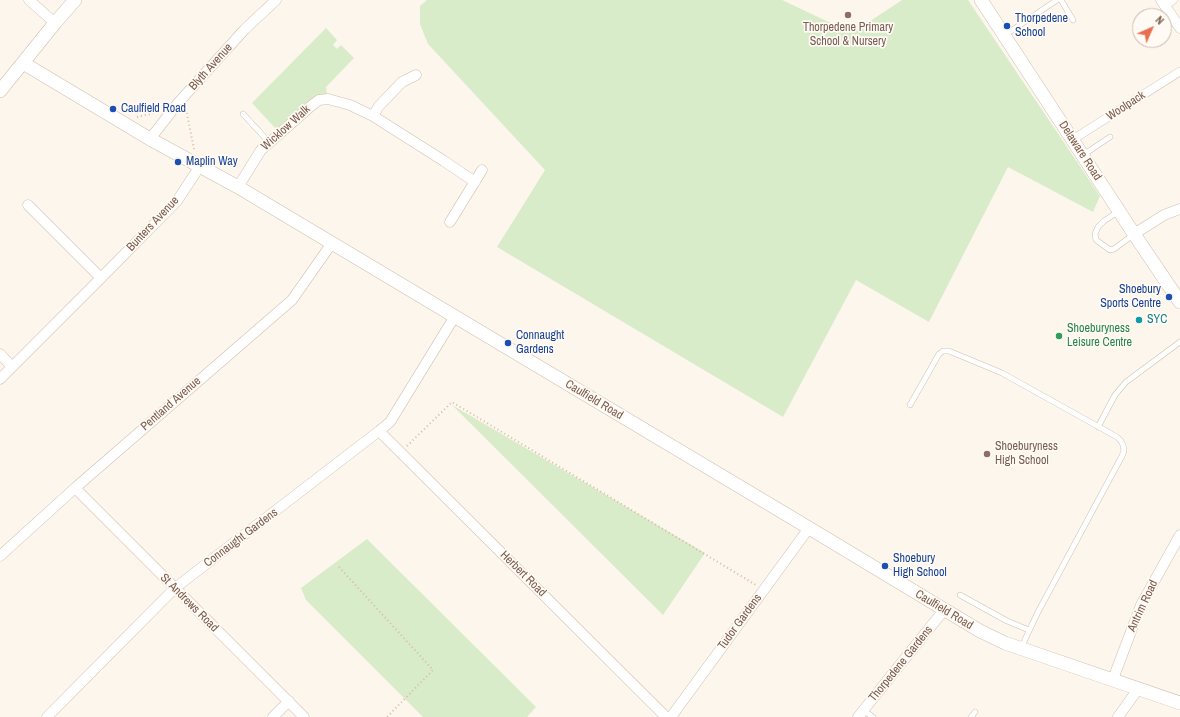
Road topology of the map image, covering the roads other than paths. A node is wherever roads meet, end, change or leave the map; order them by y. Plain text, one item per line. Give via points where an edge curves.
1 (29, 0) edge
2 (75, 0) edge
3 (276, 0) edge
4 (981, 0) edge
5 (1057, 0) edge
6 (1061, 0) edge
7 (1166, 2) edge
8 (1073, 20) dead end
9 (55, 23) junction
10 (1180, 28) edge
11 (1004, 36) junction
12 (23, 63) junction
13 (1179, 72) edge
14 (416, 75) dead end
15 (0, 91) edge
16 (243, 114) dead end
17 (373, 116) junction
18 (1110, 137) dead end
19 (150, 139) junction
20 (1072, 140) junction
21 (269, 142) junction
22 (1082, 155) junction
23 (196, 164) junction
24 (482, 170) dead end
25 (475, 182) junction
26 (238, 187) junction
27 (28, 205) dead end
28 (1180, 209) edge
29 (1119, 211) junction
30 (450, 222) dead end
31 (1134, 234) junction
32 (332, 244) junction
33 (101, 278) junction
34 (1180, 302) edge
35 (455, 316) junction
36 (1180, 342) edge
37 (0, 354) edge
38 (12, 367) junction
39 (0, 379) edge
40 (910, 405) dead end
41 (1098, 426) junction
42 (379, 432) junction
43 (75, 488) junction
44 (809, 528) junction
45 (1180, 535) edge
46 (0, 556) edge
47 (175, 588) junction
48 (960, 595) dead end
49 (944, 610) junction
50 (1029, 630) junction
51 (1020, 648) junction
52 (1113, 680) junction
53 (1138, 689) junction
54 (288, 701) junction
55 (1180, 702) edge
56 (861, 713) edge
57 (47, 717) edge
58 (273, 717) edge
59 (304, 717) edge
60 (666, 717) edge
61 (671, 717) edge
62 (873, 717) edge
63 (1118, 717) edge

1 - 9 street
2 - 9 street
3 - 19 street, Blyth Avenue via 245,29 178,103
4 - 11 street, Delaware Road
5 - 11 lane
6 - 8 lane
7 - 10 street
9 - 12 street
11 - 20 street, Delaware Road
12 - 15 street
12 - 19 street, Caulfield Road
13 - 20 street, Woolpack
14 - 17 street via 400,80
16 - 21 lane
17 - 21 street, Wicklow Walk via 338,100 319,100
17 - 25 street, Wicklow Walk
18 - 22 lane
19 - 23 street, Caulfield Road
20 - 22 street, Delaware Road
21 - 26 street, Wicklow Walk via 261,150
22 - 29 street, Delaware Road
23 - 26 street, Caulfield Road
23 - 33 street, Bunters Avenue via 177,201
24 - 25 street
25 - 30 street
26 - 32 street, Caulfield Road
27 - 33 street
28 - 31 street via 1164,215
29 - 31 street, Delaware Road
29 - 31 lane via 1098,227 1094,234 1096,240 1110,250
31 - 34 street, Delaware Road
32 - 35 street, Caulfield Road
32 - 43 street, Pentland Avenue via 292,300
33 - 38 street, Bunters Avenue
35 - 42 street, Connaught Gardens via 390,422
35 - 44 street, Caulfield Road
36 - 41 lane via 1126,382
37 - 38 street
38 - 39 street, Bunters Avenue
40 - 41 lane via 939,354 949,350 1002,373
41 - 50 lane via 1117,437 1124,451
42 - 47 street, Connaught Gardens
42 - 60 street, Herbert Road
43 - 46 street, Pentland Avenue
43 - 47 street, St Andrews Road
44 - 49 street, Caulfield Road
44 - 61 street, Tudor Gardens
45 - 52 street, Antrim Road via 1141,605
47 - 54 street, St Andrews Road
47 - 57 street, Connaught Gardens
48 - 50 lane
49 - 51 street, Caulfield Road via 980,631
49 - 56 street, Thorpedene Gardens
50 - 51 lane
51 - 52 street, Caulfield Road
52 - 53 street, Caulfield Road
53 - 55 street, Caulfield Road
53 - 63 street
54 - 58 street
54 - 59 street, St Andrews Road
56 - 62 lane

